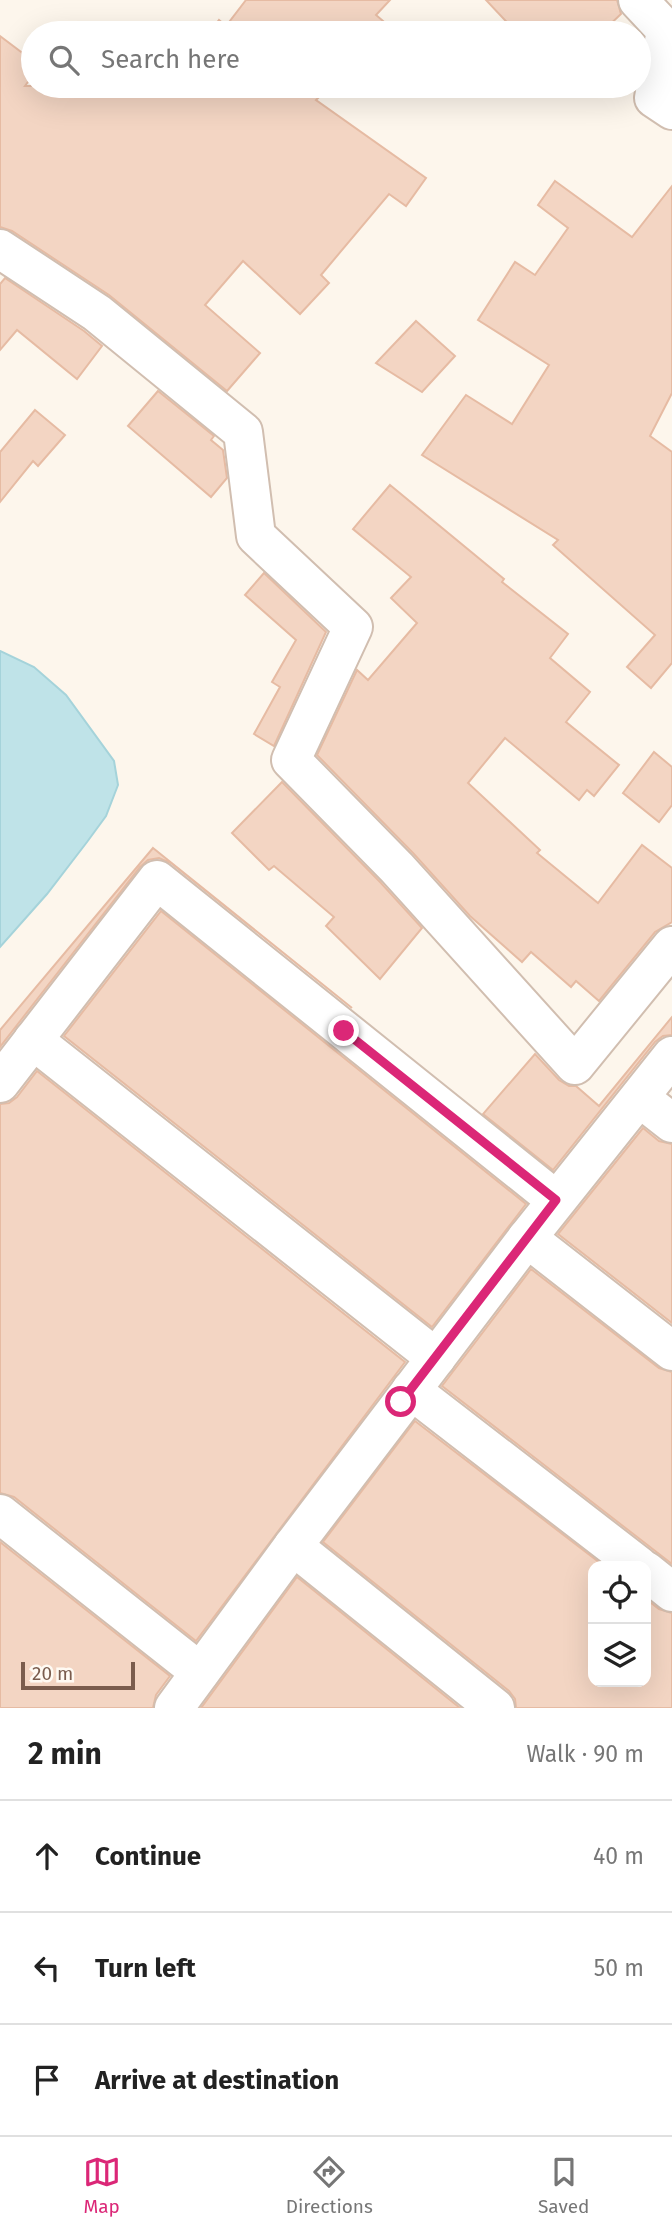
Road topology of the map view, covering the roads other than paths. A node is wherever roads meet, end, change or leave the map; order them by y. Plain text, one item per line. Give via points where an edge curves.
1 (638, 0) edge
2 (672, 110) edge
3 (0, 249) edge
4 (672, 946) edge
5 (33, 1040) junction
6 (672, 1056) edge
7 (0, 1083) edge
8 (640, 1098) junction
9 (672, 1123) edge
10 (556, 1200) junction
11 (527, 1238) junction
12 (672, 1351) edge
13 (436, 1358) junction
14 (411, 1390) junction
15 (0, 1514) edge
16 (293, 1546) junction
17 (633, 1561) edge
18 (651, 1575) edge
19 (672, 1591) edge
20 (200, 1672) junction
21 (174, 1708) edge
22 (495, 1708) edge

1 - 2 street via 666,30 654,98
3 - 4 street via 97,313 243,432 256,536 353,627 291,760 397,868 575,1065
5 - 7 street
5 - 10 street via 157,880
5 - 13 street
6 - 8 street
8 - 9 street
8 - 10 street
10 - 11 street
11 - 12 street
11 - 13 street
13 - 14 street
14 - 16 street
14 - 17 street
15 - 20 street
16 - 20 street
16 - 22 street
18 - 19 street
20 - 21 street

